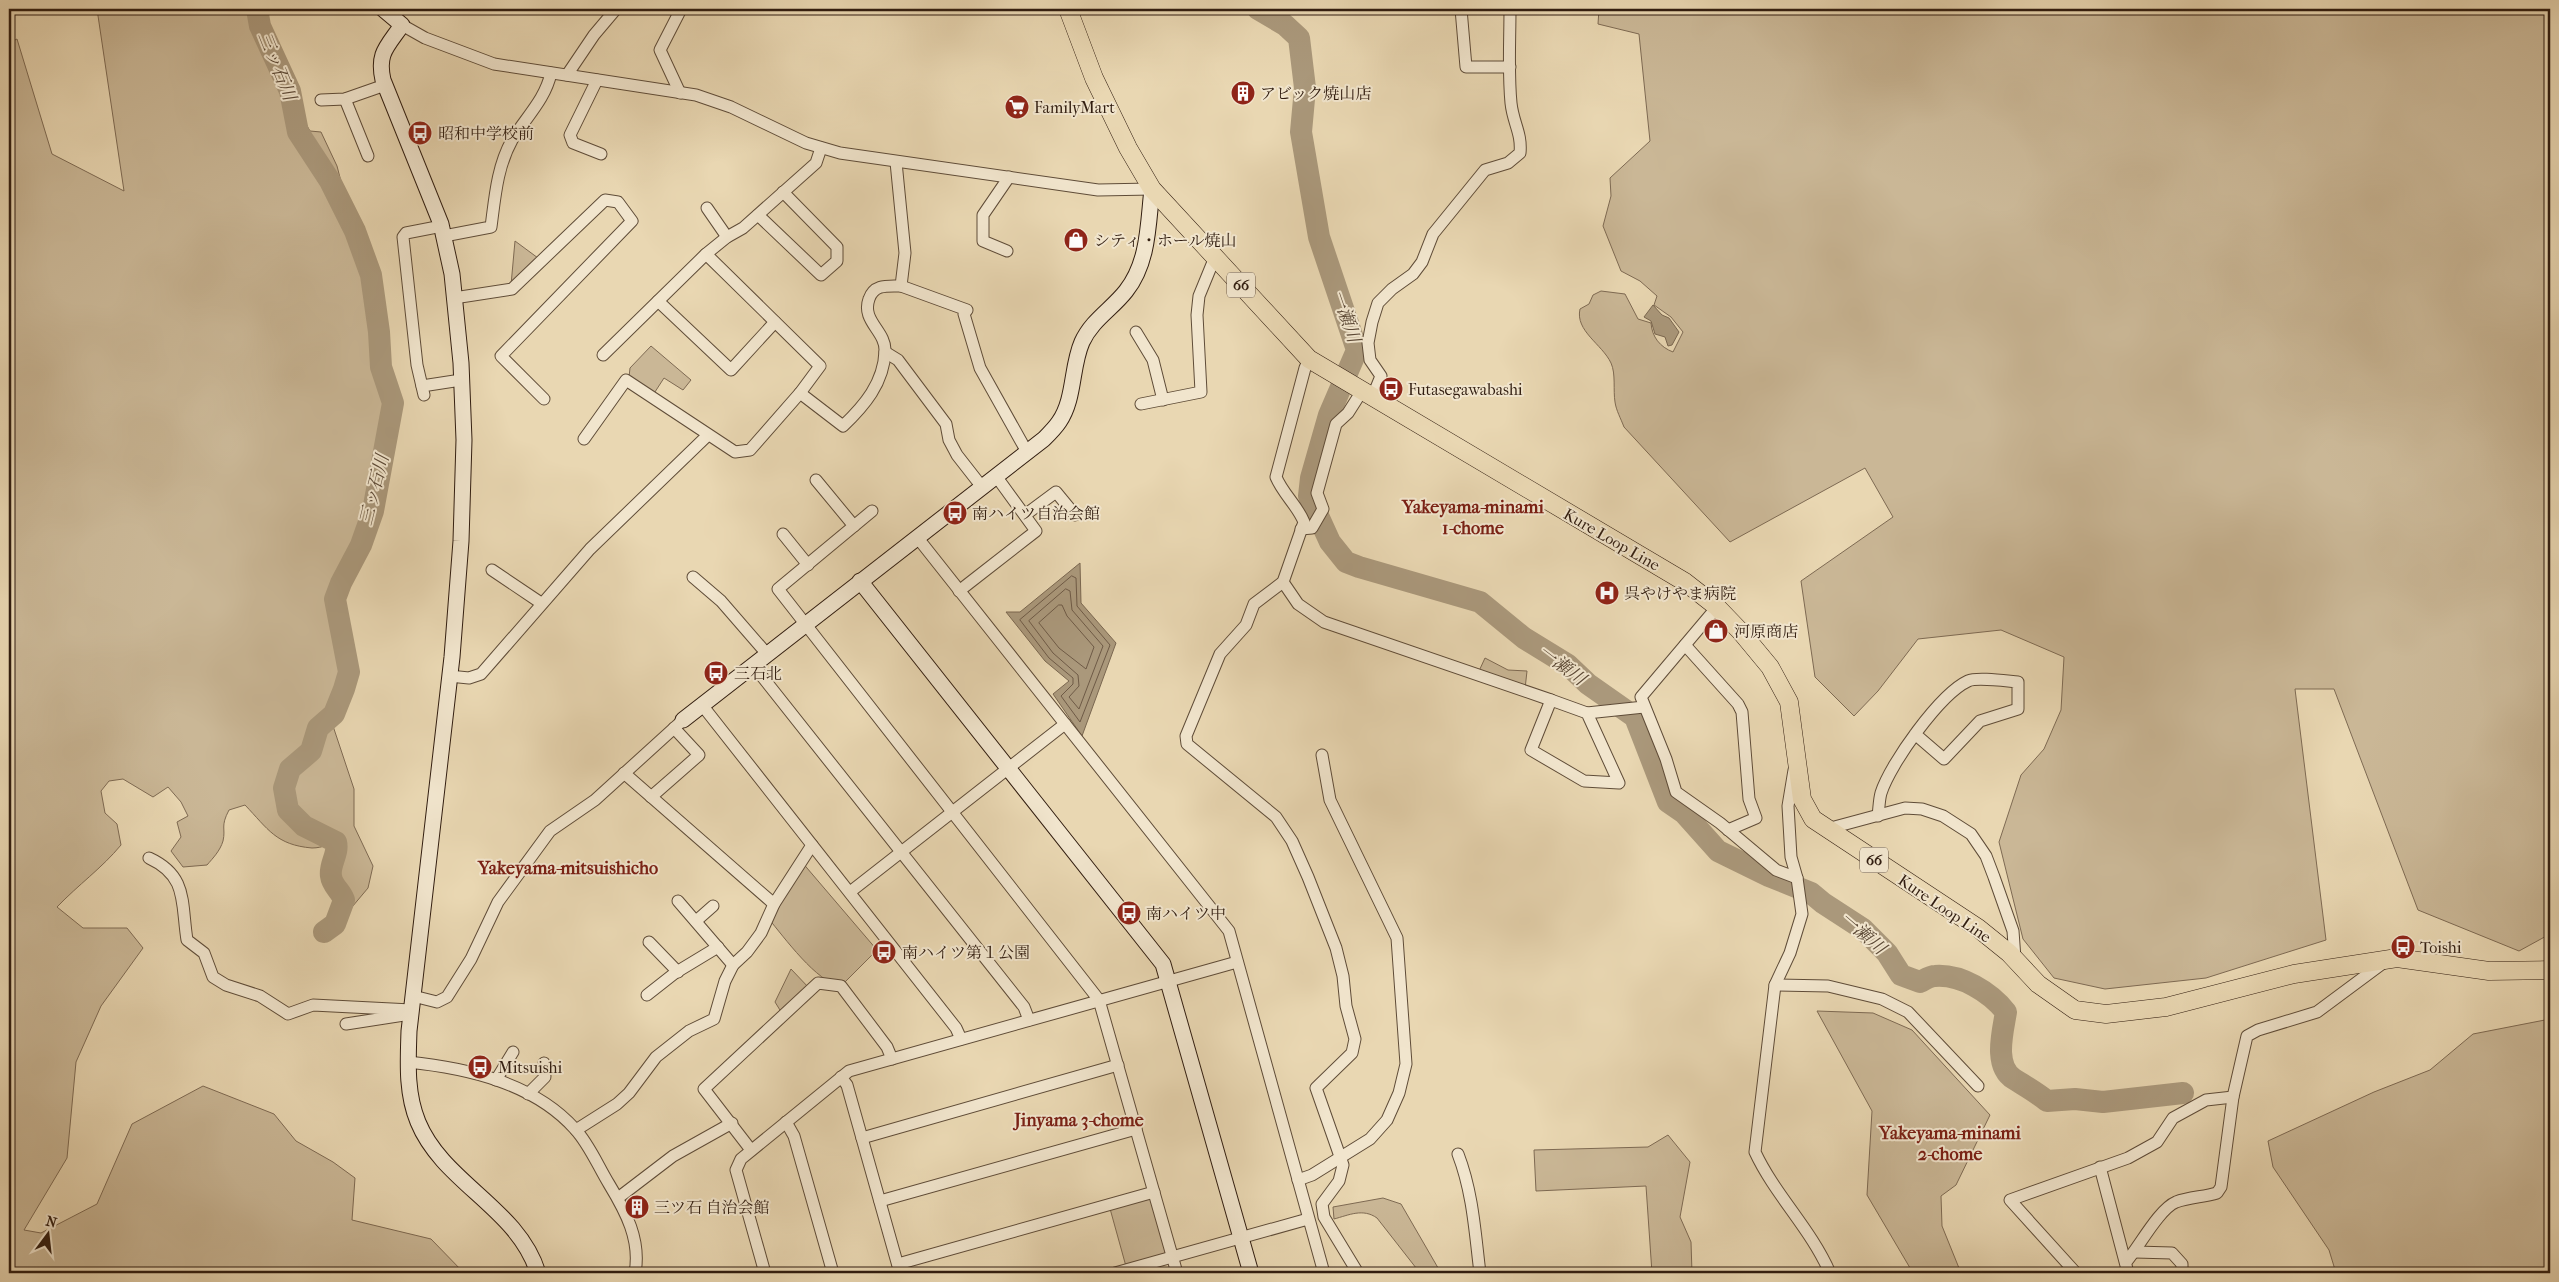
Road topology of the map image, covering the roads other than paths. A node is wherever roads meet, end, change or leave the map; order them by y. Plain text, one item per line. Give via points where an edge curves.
1 (383, 9) edge
2 (616, 9) edge
3 (681, 9) edge
4 (1068, 9) edge
5 (1460, 9) edge
6 (1510, 9) edge
7 (402, 25) junction
8 (1510, 67) junction
9 (551, 73) junction
10 (567, 75) junction
11 (597, 80) junction
12 (385, 85) junction
13 (680, 93) junction
14 (345, 99) junction
15 (321, 100) dead end
16 (821, 148) junction
17 (602, 154) dead end
18 (368, 156) dead end
19 (896, 162) junction
20 (1009, 177) junction
21 (1152, 189) junction
22 (783, 192) junction
23 (707, 208) dead end
24 (758, 216) junction
25 (443, 231) junction
26 (726, 237) junction
27 (1007, 251) dead end
28 (706, 254) junction
29 (1215, 257) junction
30 (901, 286) junction
31 (454, 298) junction
32 (658, 301) junction
33 (775, 322) junction
34 (1136, 332) dead end
35 (885, 352) junction
36 (603, 355) dead end
37 (1309, 359) junction
38 (461, 380) junction
39 (1364, 392) junction
40 (800, 393) junction
41 (544, 399) dead end
42 (1163, 400) junction
43 (1141, 404) dead end
44 (708, 435) junction
45 (584, 439) dead end
46 (1027, 452) junction
47 (996, 476) junction
48 (816, 480) dead end
49 (982, 487) junction
50 (872, 511) dead end
51 (1075, 514) dead end
52 (1025, 515) junction
53 (854, 526) junction
54 (1301, 530) junction
55 (783, 534) dead end
56 (917, 537) junction
57 (808, 565) junction
58 (492, 570) dead end
59 (693, 577) dead end
60 (860, 581) junction
61 (1284, 582) junction
62 (960, 591) junction
63 (541, 603) junction
64 (1717, 607) junction
65 (804, 625) junction
66 (1685, 645) junction
67 (767, 654) junction
68 (753, 665) junction
69 (450, 676) junction
70 (1551, 700) junction
71 (702, 705) junction
72 (1644, 707) junction
73 (1587, 713) junction
74 (678, 724) junction
75 (1065, 724) junction
76 (1916, 734) junction
77 (1322, 754) dead end
78 (1795, 758) junction
79 (1008, 768) junction
80 (624, 773) junction
81 (651, 797) junction
82 (952, 812) junction
83 (1878, 816) junction
84 (1827, 829) junction
85 (1728, 830) junction
86 (812, 845) junction
87 (901, 852) junction
88 (149, 858) dead end
89 (1797, 878) junction
90 (850, 892) junction
91 (678, 901) dead end
92 (774, 904) junction
93 (713, 906) dead end
94 (696, 921) junction
95 (649, 942) dead end
96 (718, 947) junction
97 (2015, 959) junction
98 (2389, 959) junction
99 (1237, 962) junction
100 (733, 965) junction
101 (2550, 970) edge
102 (678, 972) junction
103 (1168, 980) junction
104 (1775, 985) junction
105 (647, 995) dead end
106 (1099, 1000) junction
107 (412, 1007) junction
108 (1029, 1020) junction
109 (346, 1024) dead end
110 (961, 1039) junction
111 (513, 1052) dead end
112 (892, 1059) junction
113 (408, 1062) junction
114 (544, 1063) dead end
115 (1118, 1065) junction
116 (841, 1077) junction
117 (496, 1080) junction
118 (1978, 1086) dead end
119 (528, 1094) junction
120 (2233, 1097) junction
121 (786, 1122) junction
122 (732, 1123) junction
123 (1136, 1129) junction
124 (576, 1130) junction
125 (862, 1138) junction
126 (751, 1150) junction
127 (1458, 1154) dead end
128 (1341, 1157) junction
129 (2100, 1167) junction
130 (1298, 1180) junction
131 (1154, 1192) junction
132 (618, 1198) junction
133 (880, 1201) junction
134 (1308, 1219) junction
135 (1241, 1238) junction
136 (2135, 1252) junction
137 (1173, 1258) junction
138 (2127, 1267) edge
139 (899, 1269) edge
140 (538, 1273) edge
141 (635, 1273) edge
142 (765, 1273) edge
143 (833, 1273) edge
144 (1115, 1273) edge
145 (1177, 1273) edge
146 (1251, 1273) edge
147 (1324, 1273) edge
148 (1358, 1273) edge
149 (1480, 1273) edge
150 (1830, 1273) edge
151 (2076, 1273) edge
152 (2182, 1273) edge

1 - 7 street
2 - 10 street
3 - 13 street via 660,50
4 - 21 main road, Kure Loop Line / 66 via 1094,78
5 - 8 street via 1466,67
6 - 8 street
7 - 9 street via 425,38 494,64
7 - 12 street via 383,53 380,64
8 - 39 street via 1513,119 1522,138 1520,153 1508,163 1485,170 1433,234 1422,262 1413,274 1378,304 1368,343 1370,360 1381,376
9 - 10 street
9 - 25 street via 547,90 512,141 499,173 491,227
10 - 11 street
11 - 13 street
11 - 17 street via 570,135 573,143
12 - 14 street
12 - 25 street
13 - 16 street via 731,107
14 - 15 street
14 - 18 street
16 - 19 street
16 - 22 street via 816,163
19 - 20 street
19 - 30 street via 905,252
20 - 21 street via 1098,190
20 - 27 street via 983,216 983,241
21 - 29 main road, Kure Loop Line / 66
21 - 46 street via 1144,252 1137,275 1126,291 1091,326 1081,343 1067,406 1059,422
22 - 24 street
22 - 24 street via 837,247 838,261 821,275
23 - 26 street
24 - 26 street
25 - 31 street
25 - 38 street via 406,233 403,237 416,356 423,391
26 - 28 street
28 - 32 street
28 - 33 street
29 - 37 main road, Kure Loop Line / 66
29 - 42 street via 1199,296 1197,315 1201,392
30 - 35 street via 878,287 871,293 866,306 869,319 884,342
30 - 46 street via 966,310 964,314 980,368
31 - 38 street
31 - 41 street via 512,289 605,200 618,202 632,222 501,356
32 - 33 street via 731,370
32 - 36 street
33 - 40 street via 820,366
34 - 42 street via 1152,360
35 - 40 street via 876,386 865,404 843,426
35 - 49 street via 898,360 946,424 957,455
37 - 39 main road, Kure Loop Line / 66
37 - 54 street via 1276,477 1282,490 1298,507 1304,522
38 - 69 street via 464,440 461,541
39 - 54 street via 1336,424 1317,493 1323,508 1312,528
39 - 64 main road, Kure Loop Line / 66 via 1686,582
40 - 44 street via 750,450 735,452
42 - 43 street
44 - 45 street via 626,380
44 - 63 street via 590,549
46 - 47 street
47 - 49 street
47 - 52 street
48 - 53 street
49 - 56 street
50 - 53 street
51 - 52 street via 1056,492
52 - 62 street via 1036,530
53 - 57 street
54 - 61 street
55 - 57 street
56 - 60 street
56 - 62 street
57 - 65 street via 778,589
58 - 63 street
59 - 67 street via 721,601
60 - 65 street
60 - 79 street
61 - 70 street via 1298,604 1324,622
61 - 128 street via 1254,604 1246,625 1220,654 1186,736 1187,744 1276,817 1292,841 1336,948 1355,1039 1352,1053 1316,1088
62 - 75 street
63 - 69 street via 481,674 469,678
64 - 66 street
64 - 78 main road, Kure Loop Line / 66 via 1770,667 1789,702
65 - 67 street
65 - 82 street
66 - 72 street via 1641,697
66 - 85 street via 1742,712 1749,800 1756,818
67 - 68 street
68 - 71 street
68 - 87 street
69 - 107 street
70 - 73 street
70 - 73 street via 1531,750 1584,781 1619,783
71 - 74 street
71 - 86 street
72 - 73 street
72 - 85 street via 1676,792
74 - 80 street
74 - 81 street via 699,755
75 - 79 street
75 - 99 street via 1229,931
76 - 76 street via 1951,692 1970,680 2018,682 2018,709 1980,721 1944,759
76 - 83 street via 1895,763 1880,793
77 - 128 street via 1330,800 1396,938 1406,1064 1399,1093 1387,1120 1370,1139
78 - 84 main road, Kure Loop Line / 66 via 1802,798 1814,819
78 - 89 street via 1788,806 1790,857
79 - 82 street
79 - 103 street via 1163,964
80 - 81 street
80 - 107 street via 595,800 550,831 498,902 471,959 447,997
81 - 92 street
82 - 87 street
82 - 106 street
83 - 84 street
83 - 97 street via 1905,808 1922,809 1943,816 1971,834 1986,856 1994,876 2013,931
84 - 97 main road, Kure Loop Line / 66 via 1978,928
85 - 89 street via 1776,870
86 - 90 street
86 - 92 street
87 - 90 street
87 - 108 street via 1024,1007
88 - 107 street via 171,870 178,882 187,940 204,953 213,977 226,985 250,992 288,1014 313,1005
89 - 104 street via 1802,914 1790,953
90 - 110 street via 956,1028
91 - 94 street
92 - 100 street via 761,933
93 - 94 street
94 - 96 street
95 - 102 street
96 - 100 street
96 - 102 street
97 - 98 main road, Kure Loop Line / 66 via 2038,984 2075,1010 2106,1014 2166,1007 2294,974
98 - 101 main road, Kure Loop Line / 66 via 2490,971
98 - 120 street via 2317,1012 2248,1036
99 - 103 street
99 - 130 street
100 - 124 street via 714,1019 689,1031 656,1057 617,1104
102 - 105 street
103 - 106 street
103 - 135 street
104 - 118 street via 1828,986 1908,1012
104 - 150 street via 1755,1152 1794,1217 1820,1250
106 - 108 street
106 - 115 street
107 - 109 street
107 - 113 street
108 - 110 street
110 - 112 street
111 - 117 street
112 - 116 street via 849,1071
112 - 122 street via 887,1047 841,986 818,983 704,1089
113 - 117 street via 448,1066
113 - 140 street via 410,1092 418,1123 437,1153 517,1234
114 - 119 street via 546,1077
115 - 123 street
115 - 125 street
116 - 121 street
116 - 125 street via 847,1085
117 - 119 street
119 - 124 street via 553,1109
120 - 129 street via 2206,1100 2192,1107 2173,1118 2157,1142 2128,1158
120 - 136 street via 2225,1167 2217,1193 2173,1203
121 - 126 street
121 - 143 street via 794,1136
122 - 126 street
122 - 132 street via 673,1156
123 - 131 street
123 - 133 street
124 - 132 street
125 - 133 street
126 - 142 street via 740,1159 736,1170
127 - 149 street via 1466,1174
128 - 130 street
128 - 148 street via 1343,1165 1339,1181 1322,1204 1324,1217
129 - 138 street
129 - 151 street via 2010,1200
130 - 134 street
131 - 137 street
131 - 139 street
132 - 141 street via 630,1220 636,1245
133 - 139 street
134 - 135 street
134 - 147 street
135 - 137 street
135 - 146 street
136 - 138 street
136 - 152 street via 2172,1253 2182,1264
137 - 144 street
137 - 145 street

